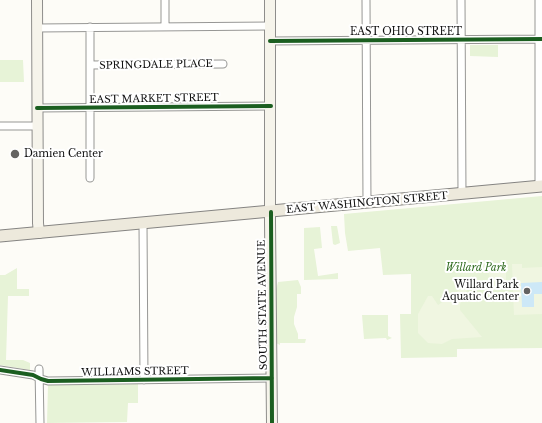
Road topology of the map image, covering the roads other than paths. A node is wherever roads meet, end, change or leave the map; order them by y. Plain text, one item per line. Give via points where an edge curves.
1 (37, 0) edge
2 (165, 0) edge
3 (270, 0) edge
4 (366, 0) edge
5 (461, 0) edge
6 (539, 0) edge
7 (165, 26) junction
8 (270, 26) junction
9 (90, 27) junction
10 (37, 28) junction
11 (541, 39) edge
12 (366, 40) junction
13 (461, 40) junction
14 (270, 41) junction
15 (222, 64) dead end
16 (90, 66) junction
17 (270, 106) junction
18 (37, 108) junction
19 (91, 108) junction
20 (0, 126) edge
21 (37, 126) junction
22 (90, 178) dead end
23 (541, 186) edge
24 (462, 194) junction
25 (367, 203) junction
26 (271, 212) junction
27 (143, 223) junction
28 (39, 233) junction
29 (0, 236) edge
30 (39, 369) dead end
31 (0, 370) edge
32 (40, 378) junction
33 (272, 378) junction
34 (144, 380) junction
35 (40, 423) edge
36 (272, 423) edge

1 - 10 street
2 - 7 street
3 - 8 street, SOUTH STATE AVENUE
4 - 12 street
5 - 13 street
6 - 11 street
7 - 8 street
7 - 9 street
8 - 14 street, SOUTH STATE AVENUE
9 - 10 street
9 - 16 street
10 - 18 street
11 - 13 street, EAST OHIO STREET
11 - 23 street
12 - 13 street, EAST OHIO STREET
12 - 14 street, EAST OHIO STREET
12 - 25 street
13 - 24 street
14 - 17 street, SOUTH STATE AVENUE
15 - 16 street, SPRINGDALE PLACE
16 - 19 street
17 - 19 street, EAST MARKET STREET
17 - 26 street, SOUTH STATE AVENUE
18 - 19 street, EAST MARKET STREET
18 - 21 street
19 - 22 street
20 - 21 street
21 - 28 street
23 - 24 main road, EAST WASHINGTON STREET
24 - 25 main road, EAST WASHINGTON STREET
25 - 26 main road, EAST WASHINGTON STREET
26 - 27 main road, EAST WASHINGTON STREET
26 - 33 street, SOUTH STATE AVENUE
27 - 28 main road, EAST WASHINGTON STREET
27 - 34 street
28 - 29 main road, EAST WASHINGTON STREET
30 - 32 street
31 - 32 street, WILLIAMS STREET
32 - 34 street, WILLIAMS STREET via 48,381
32 - 35 street
33 - 34 street, WILLIAMS STREET
33 - 36 street, SOUTH STATE AVENUE

